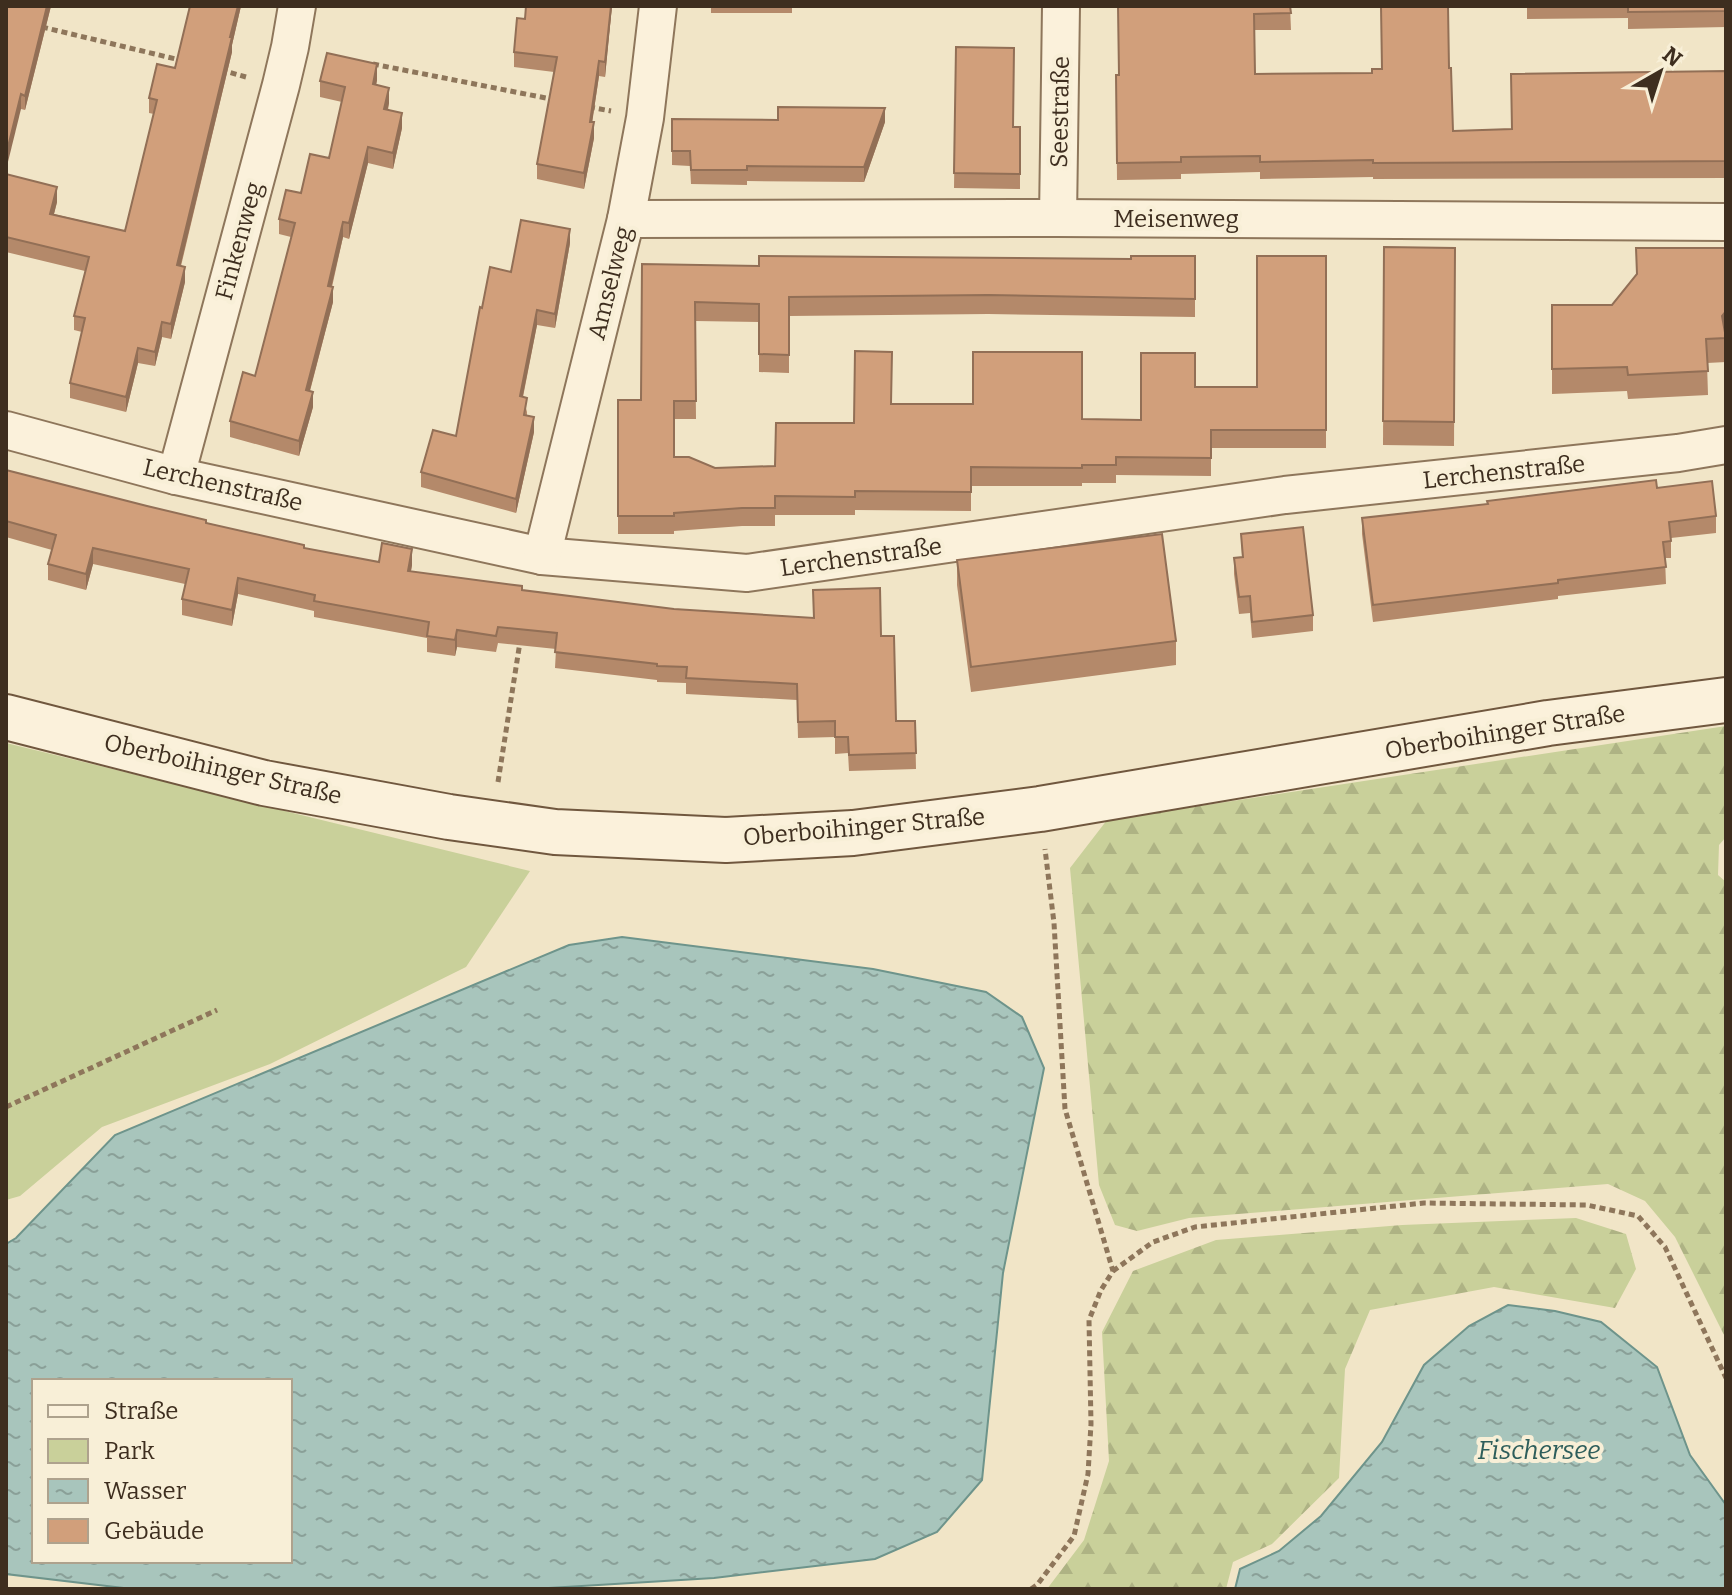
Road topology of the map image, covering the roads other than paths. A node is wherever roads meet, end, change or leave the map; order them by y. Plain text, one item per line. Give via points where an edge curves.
1 (297, 6) edge
2 (658, 6) edge
3 (1061, 6) edge
4 (1058, 218) junction
5 (626, 219) junction
6 (1726, 222) edge
7 (6, 430) edge
8 (1726, 445) edge
9 (176, 476) junction
10 (542, 556) junction
11 (1726, 700) edge
12 (6, 717) edge

1 - 9 street, Finkenweg via 281,85
2 - 5 street, Amselweg
3 - 4 street, Seestraße
4 - 5 street, Meisenweg
4 - 6 street, Meisenweg
5 - 10 street, Amselweg
7 - 9 street, Lerchenstraße
8 - 10 street, Lerchenstraße via 1285,495 747,573
9 - 10 street, Lerchenstraße
11 - 12 main road, Oberboihinger Straße via 1548,723 1040,809 853,833 726,840 555,832 449,817 264,783

